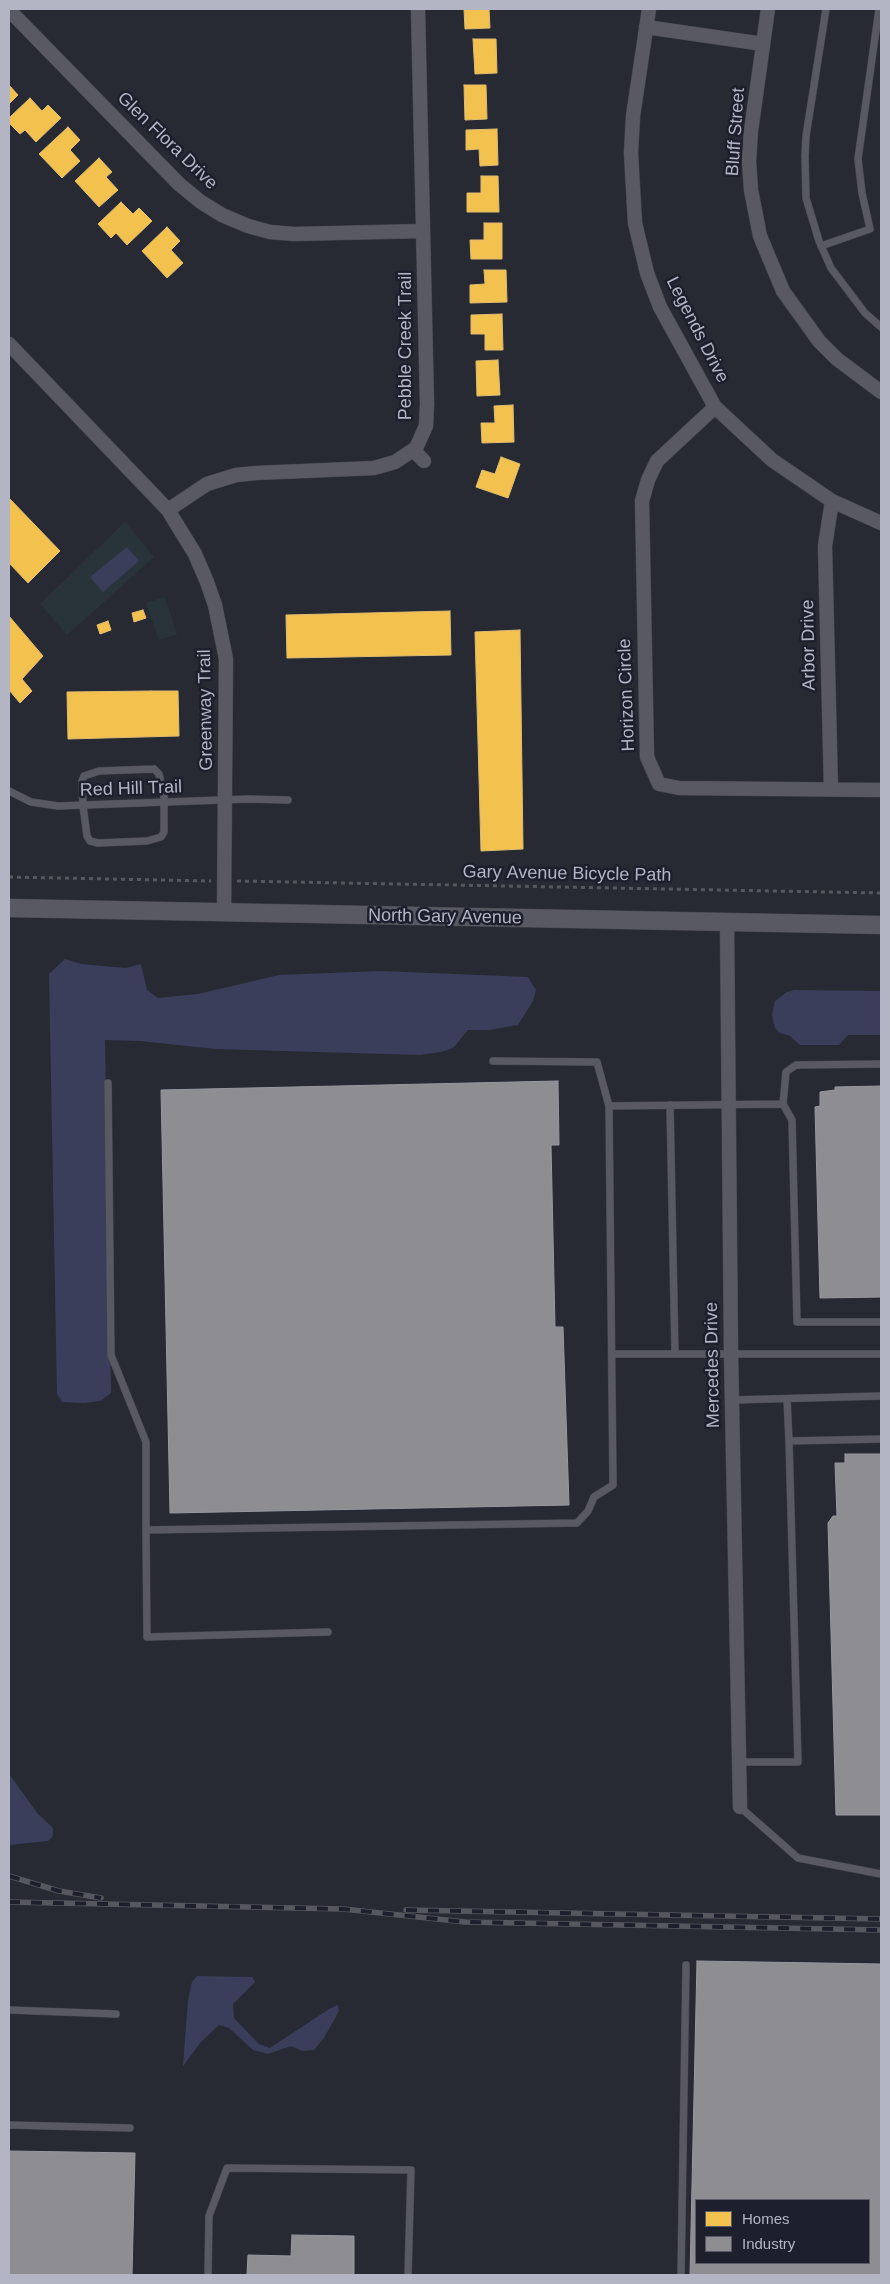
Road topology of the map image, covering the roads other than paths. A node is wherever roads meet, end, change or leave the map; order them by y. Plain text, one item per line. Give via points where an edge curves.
1 (418, 9) edge
2 (649, 9) edge
3 (768, 9) edge
4 (826, 9) edge
5 (879, 9) edge
6 (9, 10) edge
7 (646, 27) junction
8 (763, 44) junction
9 (423, 231) junction
10 (821, 246) junction
11 (881, 327) edge
12 (9, 344) edge
13 (881, 392) edge
14 (715, 407) junction
15 (414, 450) junction
16 (424, 461) dead end
17 (832, 501) junction
18 (168, 510) junction
19 (881, 523) edge
20 (831, 789) junction
21 (881, 790) edge
22 (9, 791) edge
23 (225, 800) junction
24 (288, 800) dead end
25 (164, 803) junction
26 (83, 806) junction
27 (9, 908) edge
28 (224, 913) junction
29 (727, 922) junction
30 (881, 925) edge
31 (493, 1061) dead end
32 (881, 1064) edge
33 (108, 1083) dead end
34 (783, 1104) junction
35 (670, 1105) junction
36 (729, 1105) junction
37 (609, 1106) junction
38 (881, 1322) edge
39 (612, 1354) junction
40 (675, 1354) junction
41 (731, 1354) junction
42 (881, 1354) edge
43 (881, 1396) edge
44 (787, 1399) junction
45 (732, 1400) junction
46 (881, 1439) edge
47 (789, 1441) junction
48 (146, 1530) junction
49 (328, 1632) dead end
50 (739, 1762) junction
51 (740, 1806) joint
52 (881, 1874) edge
53 (686, 1965) dead end
54 (9, 2010) edge
55 (116, 2014) dead end
56 (9, 2125) edge
57 (130, 2128) dead end
58 (208, 2275) edge
59 (408, 2275) edge
60 (682, 2275) edge

1 - 9 street, Pebble Creek Trail
2 - 7 street, Legends Drive
3 - 8 street, Bluff Street
4 - 10 lane via 804,156 806,198
5 - 10 lane via 858,160 870,229
6 - 9 street, Glen Flora Drive via 173,178 222,215 255,228 294,234
7 - 8 street
7 - 14 street, Legends Drive via 631,153 636,223 647,273 660,307
8 - 13 street, Bluff Street via 749,161 760,236 783,291 819,341 855,374
9 - 15 street, Pebble Creek Trail via 427,404 426,426
10 - 11 lane via 844,286
12 - 18 street, Greenway Trail
14 - 17 street, Legends Drive via 772,460
14 - 20 street, Horizon Circle via 657,461 642,501 647,757 659,784 679,788
15 - 16 street
15 - 18 street via 396,462 374,468 236,475 207,484
17 - 19 street, Legends Drive
17 - 20 street, Arbor Drive via 825,546
18 - 23 street, Greenway Trail via 195,554 207,582 223,642 227,691
20 - 21 street, Horizon Circle
22 - 26 lane, Red Hill Trail via 32,802
23 - 24 lane, Red Hill Trail
23 - 25 lane, Red Hill Trail
23 - 28 street, Greenway Trail
25 - 26 lane, Red Hill Trail
25 - 26 lane via 159,774 154,769 98,771 89,773 82,781
25 - 26 lane via 164,832 161,837 137,842 93,843 86,836
27 - 28 street, North Gary Avenue
28 - 29 street, North Gary Avenue
29 - 30 street, North Gary Avenue
29 - 36 street, Mercedes Drive
31 - 37 lane via 597,1062
32 - 34 lane via 796,1065 786,1072
33 - 48 lane via 112,1355 146,1442
34 - 36 lane
34 - 38 lane via 792,1120 797,1322
35 - 36 lane
35 - 37 lane
35 - 40 lane
36 - 41 street, Mercedes Drive
37 - 39 lane
39 - 40 lane
39 - 48 lane via 614,1485 594,1497 588,1511 577,1523
40 - 41 lane
41 - 42 lane
41 - 45 street, Mercedes Drive
43 - 44 lane
44 - 45 lane
44 - 47 lane
45 - 50 street, Mercedes Drive
46 - 47 lane
47 - 50 lane via 798,1762
48 - 49 lane via 147,1637
50 - 51 street, Mercedes Drive
51 - 52 lane via 798,1858
53 - 60 lane
54 - 55 lane
56 - 57 lane
58 - 59 lane via 210,2216 227,2168 411,2170

